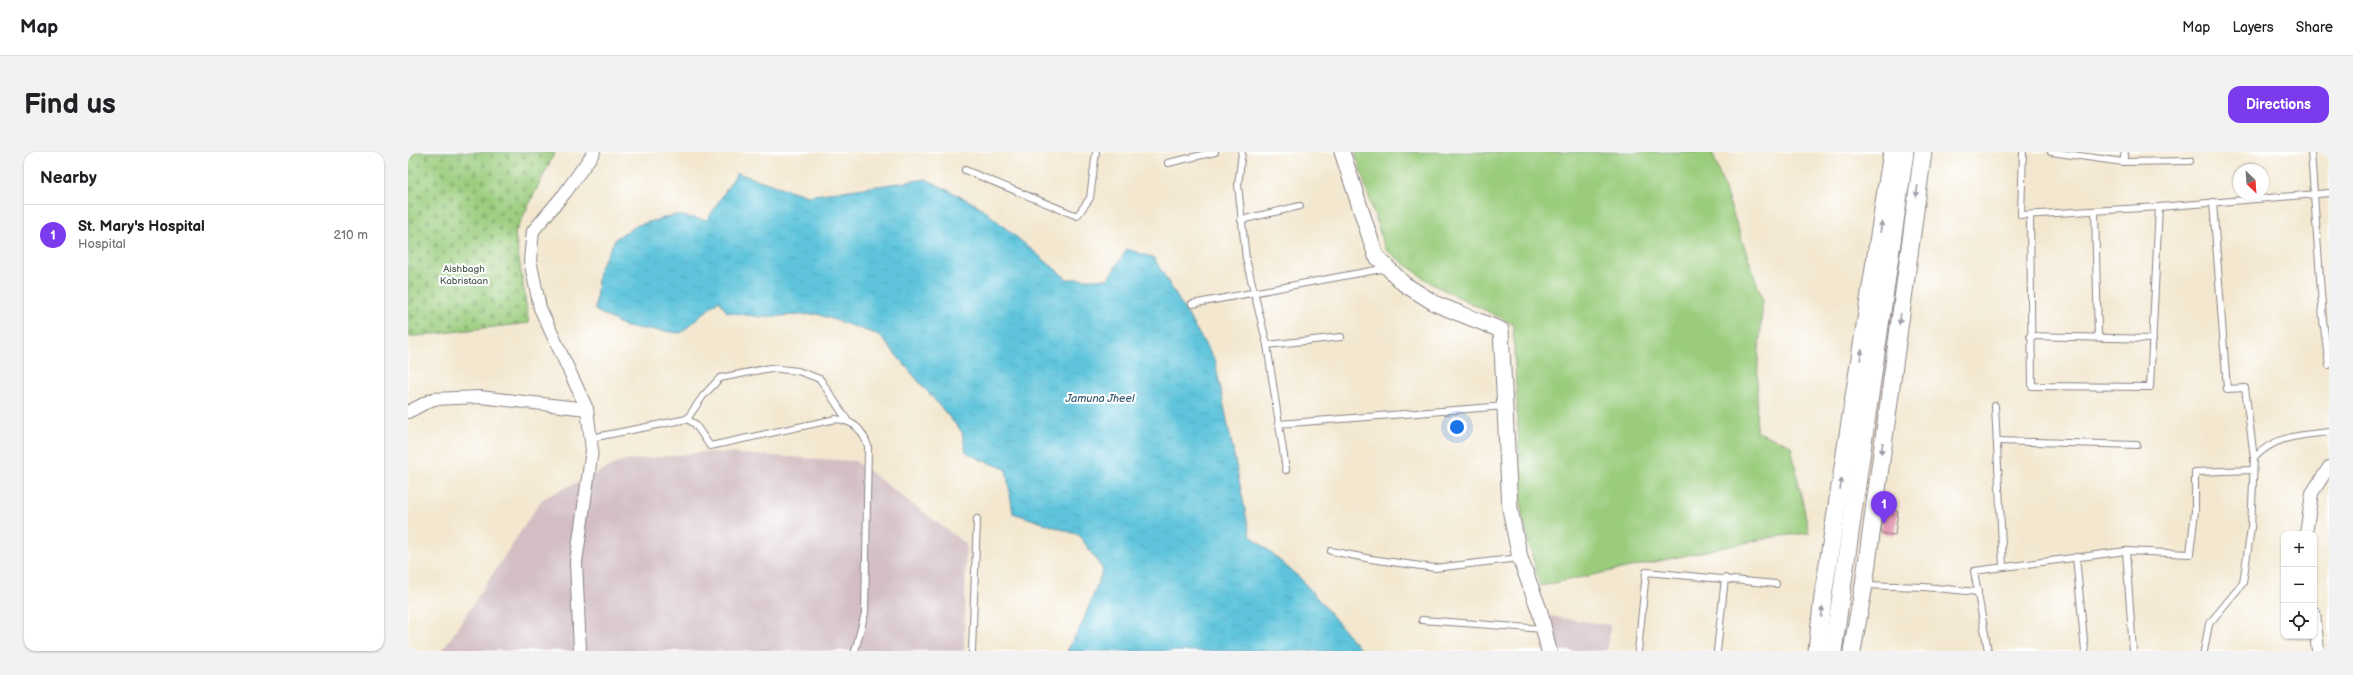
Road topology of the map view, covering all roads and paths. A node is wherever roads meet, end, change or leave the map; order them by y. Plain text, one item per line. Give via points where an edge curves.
1 (594, 152) edge
2 (1096, 152) edge
3 (1215, 152) edge
4 (1242, 152) edge
5 (1342, 152) edge
6 (1892, 152) edge
7 (1905, 152) edge
8 (1923, 152) edge
9 (2023, 152) edge
10 (2052, 152) edge
11 (2125, 152) edge
12 (2311, 152) edge
13 (2061, 153) edge
14 (2190, 161) dead end
15 (2123, 162) junction
16 (1168, 164) dead end
17 (965, 170) dead end
18 (2314, 193) junction
19 (2329, 193) edge
20 (2213, 202) junction
21 (1300, 206) dead end
22 (2159, 207) junction
23 (2095, 211) junction
24 (2030, 215) junction
25 (1242, 220) junction
26 (1388, 268) junction
27 (1254, 291) junction
28 (1192, 304) dead end
29 (2030, 336) junction
30 (1341, 337) dead end
31 (2098, 337) junction
32 (2153, 339) junction
33 (1267, 345) junction
34 (2329, 365) edge
35 (1505, 406) junction
36 (1995, 406) dead end
37 (587, 409) junction
38 (408, 412) edge
39 (687, 419) junction
40 (847, 420) junction
41 (1278, 424) junction
42 (2329, 432) edge
43 (591, 438) junction
44 (1997, 441) junction
45 (2137, 445) dead end
46 (2254, 458) junction
47 (2329, 468) edge
48 (1286, 470) dead end
49 (2253, 470) junction
50 (977, 519) dead end
51 (2306, 531) edge
52 (1331, 551) dead end
53 (2126, 551) junction
54 (2076, 557) junction
55 (1520, 558) junction
56 (2003, 566) junction
57 (1725, 578) junction
58 (1776, 584) dead end
59 (1864, 585) junction
60 (1978, 592) junction
61 (1422, 620) dead end
62 (1544, 629) junction
63 (2317, 639) edge
64 (580, 651) edge
65 (856, 651) edge
66 (972, 651) edge
67 (1549, 651) edge
68 (1638, 651) edge
69 (1717, 651) edge
70 (1817, 651) edge
71 (1833, 651) edge
72 (1852, 651) edge
73 (1988, 651) edge
74 (2086, 651) edge
75 (2133, 651) edge
76 (2204, 651) edge
77 (2318, 651) edge

1 - 37 street via 565,193 533,231 530,260 540,308
2 - 17 lane via 1090,198 1077,216
3 - 16 lane
4 - 25 lane via 1238,185
5 - 26 street via 1376,256
70 -> 6 main road
7 - 71 main road
8 -> 59 main road
9 - 24 lane via 2021,215
10 - 13 lane
11 - 15 lane
12 - 18 lane
13 - 15 lane
14 - 15 lane
18 - 19 lane
18 - 20 lane
18 - 34 lane via 2323,320
20 - 22 lane
20 - 46 lane via 2227,389 2244,388
21 - 25 lane
22 - 23 lane
22 - 32 lane
23 - 24 lane
23 - 31 lane
24 - 29 lane
25 - 27 lane via 1246,259
26 - 27 lane
26 - 35 street via 1404,284 1436,304 1501,330
27 - 28 lane
27 - 33 lane
29 - 31 lane
29 - 32 lane via 2032,386 2150,387
30 - 33 lane
31 - 32 lane
33 - 41 lane
35 - 41 lane
35 - 55 street via 1510,509
36 - 44 lane
37 - 38 street via 464,398 433,399
37 - 43 street
39 - 40 lane via 695,424 710,446 836,419
39 - 40 lane via 720,378 770,368 798,371 820,379
39 - 43 lane
40 - 65 lane via 863,432 868,446 864,613
41 - 48 lane
42 - 46 lane via 2288,437 2266,446
43 - 64 street via 592,450 576,562
44 - 45 lane
44 - 56 lane
46 - 49 lane
47 - 51 street via 2312,493
49 - 53 lane via 2195,472 2195,511 2190,554
49 - 76 lane via 2251,528 2243,583 2209,624
50 - 66 lane
52 - 55 lane via 1436,568
53 - 54 lane
53 - 75 lane
54 - 56 lane
54 - 74 lane
55 - 62 street
56 - 60 lane via 1974,571
57 - 58 lane
57 - 68 lane via 1646,572
57 - 69 lane
59 - 60 lane
59 - 72 main road
60 - 73 lane
61 - 62 lane
62 - 67 street
63 - 77 street

